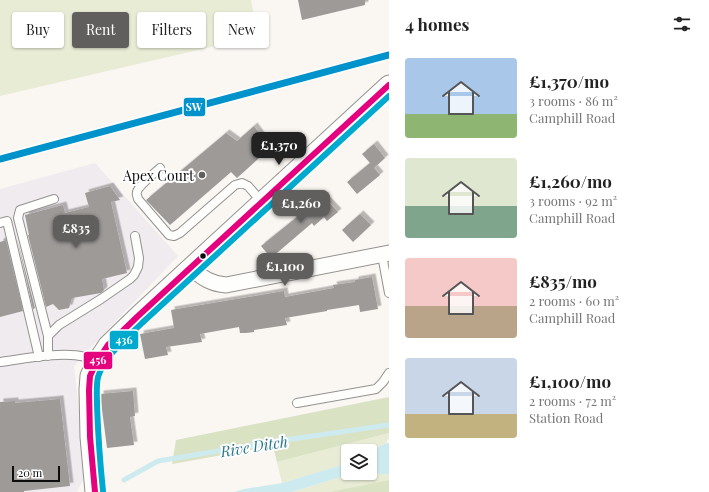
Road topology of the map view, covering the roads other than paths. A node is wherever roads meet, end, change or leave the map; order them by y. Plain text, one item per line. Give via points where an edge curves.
1 (389, 85) edge
2 (160, 168) dead end
3 (54, 199) dead end
4 (262, 202) junction
5 (0, 223) edge
6 (134, 236) dead end
7 (386, 254) edge
8 (190, 268) junction
9 (389, 293) edge
10 (48, 336) junction
11 (48, 356) junction
12 (39, 357) junction
13 (0, 362) edge
14 (96, 363) junction
15 (389, 373) edge
16 (297, 403) dead end
17 (94, 492) edge

1 - 4 street
2 - 4 lane via 140,187 137,196 169,235 180,233 235,185 242,183 248,186
3 - 10 lane via 20,210 18,218
4 - 8 street
5 - 12 lane via 7,221
6 - 10 lane via 139,258 134,275 59,325
7 - 8 street via 226,285 202,278
7 - 9 lane
8 - 14 street via 116,336
10 - 11 lane
11 - 12 lane
11 - 14 lane via 74,355
12 - 13 lane
14 - 17 street via 89,385
15 - 16 lane via 376,389

